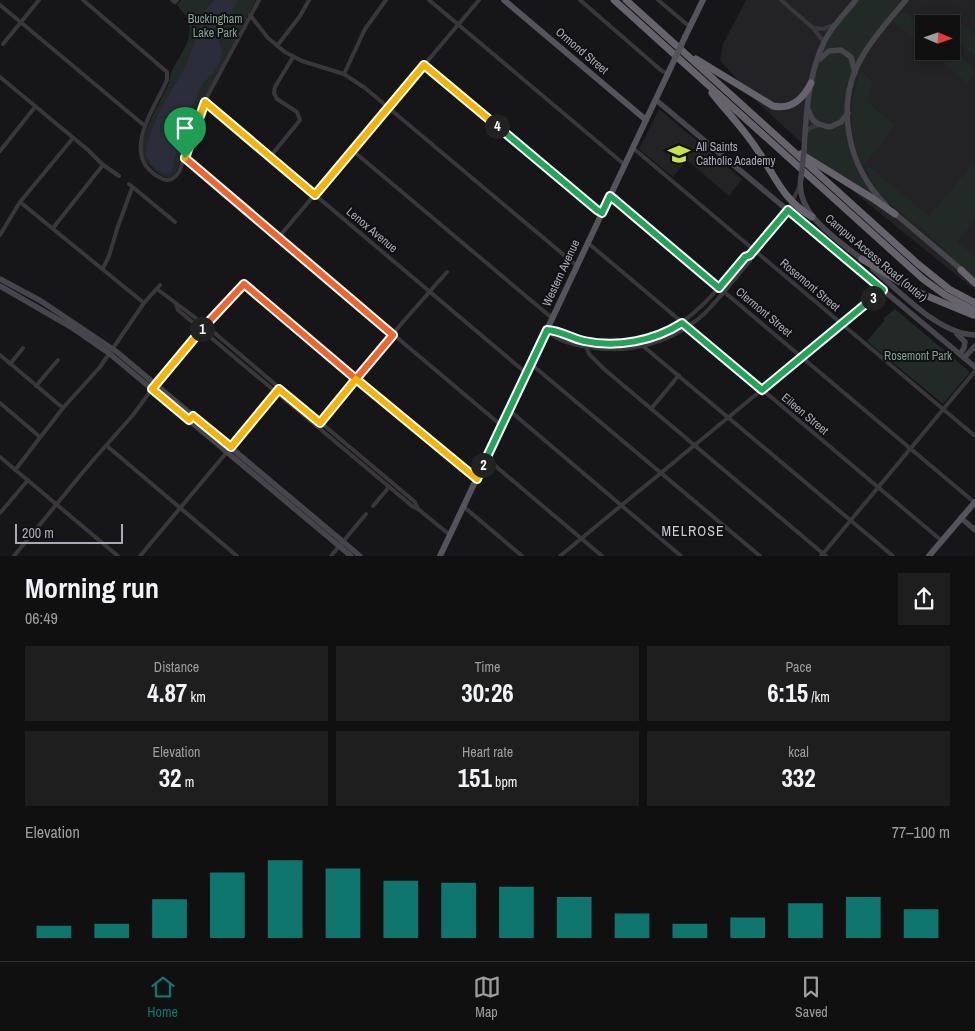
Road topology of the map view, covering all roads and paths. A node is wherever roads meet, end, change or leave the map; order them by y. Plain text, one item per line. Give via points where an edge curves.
1 (39, 0) edge
2 (83, 0) edge
3 (259, 0) edge
4 (309, 0) edge
5 (386, 0) edge
6 (429, 0) edge
7 (479, 0) edge
8 (504, 0) edge
9 (580, 0) edge
10 (614, 0) edge
11 (626, 0) edge
12 (658, 0) edge
13 (703, 0) edge
14 (781, 0) edge
15 (856, 0) edge
16 (906, 0) edge
17 (0, 5) edge
18 (250, 15) junction
19 (21, 22) junction
20 (836, 24) junction
21 (458, 25) junction
22 (690, 27) junction
23 (813, 28) junction
24 (663, 34) junction
25 (824, 42) junction
26 (3, 44) dead end
27 (277, 46) junction
28 (293, 57) junction
29 (682, 62) junction
30 (817, 63) junction
31 (424, 65) junction
32 (669, 70) junction
33 (855, 73) junction
34 (344, 74) junction
35 (0, 78) edge
36 (811, 83) junction
37 (656, 100) junction
38 (205, 102) junction
39 (808, 104) junction
40 (35, 107) junction
41 (388, 107) junction
42 (750, 112) junction
43 (848, 113) junction
44 (646, 120) junction
45 (818, 125) junction
46 (145, 126) junction
47 (805, 133) junction
48 (73, 138) junction
49 (633, 148) junction
50 (352, 150) junction
51 (0, 151) edge
52 (270, 157) junction
53 (185, 158) junction
54 (103, 165) junction
55 (625, 165) junction
56 (119, 176) dead end
57 (800, 181) junction
58 (315, 195) junction
59 (610, 196) junction
60 (801, 197) junction
61 (20, 202) junction
62 (794, 203) junction
63 (788, 210) junction
64 (602, 213) junction
65 (895, 214) junction
66 (812, 217) junction
67 (174, 222) dead end
68 (53, 228) junction
69 (0, 235) edge
70 (278, 238) junction
71 (588, 243) junction
72 (752, 253) junction
73 (862, 259) junction
74 (577, 266) junction
75 (103, 268) junction
76 (961, 270) joint
77 (447, 272) dead end
78 (0, 279) edge
79 (975, 281) edge
80 (0, 286) edge
81 (719, 288) junction
82 (883, 290) junction
83 (430, 292) junction
84 (724, 292) junction
85 (20, 293) junction
86 (144, 303) junction
87 (975, 303) edge
88 (975, 311) edge
89 (975, 315) edge
90 (552, 318) junction
91 (682, 323) junction
92 (842, 324) junction
93 (203, 327) junction
94 (687, 327) junction
95 (547, 330) junction
96 (951, 330) junction
97 (393, 335) junction
98 (975, 335) edge
99 (584, 341) junction
100 (639, 341) junction
101 (643, 346) junction
102 (975, 346) edge
103 (586, 347) junction
104 (23, 348) dead end
105 (111, 351) junction
106 (0, 355) edge
107 (962, 356) junction
108 (802, 357) junction
109 (58, 360) dead end
110 (10, 364) junction
111 (531, 364) junction
112 (975, 369) edge
113 (526, 373) junction
114 (679, 375) junction
115 (356, 379) junction
116 (36, 386) junction
117 (154, 387) junction
118 (762, 390) junction
119 (278, 391) junction
120 (0, 403) edge
121 (62, 408) junction
122 (651, 409) junction
123 (943, 409) junction
124 (509, 410) junction
125 (728, 418) junction
126 (319, 424) junction
127 (502, 426) junction
128 (975, 436) edge
129 (40, 437) junction
130 (695, 445) junction
131 (107, 446) junction
132 (910, 448) junction
133 (229, 450) junction
134 (0, 457) edge
135 (486, 458) junction
136 (15, 470) junction
137 (661, 473) junction
138 (477, 479) junction
139 (28, 480) junction
140 (390, 485) junction
141 (877, 487) junction
142 (975, 502) edge
143 (56, 504) junction
144 (373, 506) dead end
145 (464, 506) junction
146 (621, 506) junction
147 (180, 508) junction
148 (0, 512) edge
149 (366, 514) dead end
150 (961, 518) junction
151 (851, 521) junction
152 (975, 530) edge
153 (450, 535) junction
154 (582, 539) junction
155 (942, 541) junction
156 (342, 544) junction
157 (824, 555) edge
158 (933, 555) edge
159 (14, 556) edge
160 (118, 556) edge
161 (140, 556) edge
162 (237, 556) edge
163 (331, 556) edge
164 (351, 556) edge
165 (360, 556) edge
166 (440, 556) edge
167 (522, 556) edge
168 (560, 556) edge
169 (602, 556) edge
170 (681, 556) edge
171 (760, 556) edge
172 (893, 556) edge

1 - 19 street
2 - 46 street via 165,69 168,75
3 - 18 street
4 - 27 street
5 - 34 street via 365,29
6 - 21 street
7 - 21 street
8 - 44 main road, Ormond Street
9 - 32 street via 662,70
10 - 29 highway
11 - 24 highway
12 - 22 street
13 - 22 main road, Western Avenue
14 - 23 street
15 - 20 street, Campus Access Road (outer)
16 - 33 street via 868,48
17 - 19 street
18 - 27 street
18 - 38 street
19 - 26 street
19 - 46 street
20 - 23 street via 823,29
20 - 25 street, Campus Access Road (outer)
21 - 31 street
21 - 55 street
22 - 32 main road, Western Avenue, bridge
23 - 25 street
24 - 36 highway via 696,59 773,106 786,107 795,103
24 - 42 highway
25 - 30 street, Campus Access Road (outer)
27 - 28 street
28 - 34 street
28 - 52 street via 274,93 297,112 300,120
29 - 62 highway via 754,144 773,178
29 - 88 highway via 918,274 945,295
30 - 33 street via 829,51 841,50 851,57
30 - 36 street, Campus Access Road (outer)
31 - 41 street
31 - 64 street
32 - 37 main road, Western Avenue
33 - 43 street
34 - 41 street
35 - 40 street
36 - 39 street, Campus Access Road (outer)
37 - 44 main road, Western Avenue
37 - 63 street
38 - 52 street, Lenox Avenue
38 - 53 street
39 - 45 street via 810,116
39 - 47 street, Campus Access Road (outer)
40 - 48 street
40 - 51 street
41 - 50 street
41 - 74 street
42 - 65 highway via 806,158
42 - 87 highway via 928,273
43 - 45 street via 834,126
43 - 65 street via 848,133 856,162 876,194
44 - 49 main road, Western Avenue
45 - 47 street
46 - 53 street via 140,151 151,170 163,179 172,180
47 - 57 street, Campus Access Road (outer), bridge
48 - 54 street
48 - 61 street
49 - 55 main road, Western Avenue
49 - 72 street, Rosemont Street
50 - 58 street
50 - 90 street
52 - 58 street, Lenox Avenue
53 - 70 street
54 - 56 street
54 - 68 street
55 - 59 main road, Western Avenue
57 - 60 street, Campus Access Road (outer)
57 - 62 street
58 - 70 street
58 - 83 street, Lenox Avenue
59 - 64 main road, Western Avenue
59 - 81 street, Clermont Street
60 - 62 street
60 - 66 street, Campus Access Road (outer)
61 - 68 street
61 - 69 street
62 - 63 street
62 - 66 highway
63 - 72 street
63 - 82 street
64 - 71 main road, Western Avenue
65 - 76 street
66 - 73 street, Campus Access Road (outer)
67 - 75 street via 130,186
68 - 75 street
70 - 97 street
71 - 74 main road, Western Avenue
71 - 91 street, Eileen Street
72 - 81 street
72 - 84 street via 750,261
72 - 92 street, Rosemont Street
73 - 89 highway via 915,291
73 - 96 street, Campus Access Road (outer) via 931,318
74 - 90 main road, Western Avenue
75 - 86 street
76 - 79 highway
77 - 83 street
78 - 85 street
80 - 85 street
81 - 84 street, Clermont Street
81 - 91 street
82 - 92 street
82 - 107 street
83 - 97 street
83 - 113 street, Lenox Avenue
84 - 94 street
84 - 108 street, Clermont Street
85 - 105 street
86 - 93 street via 158,287 178,310
86 - 105 street
90 - 95 main road, Western Avenue
91 - 94 street, Eileen Street
91 - 100 street
92 - 108 street
92 - 123 street, Rosemont Street
93 - 115 street via 244,284
93 - 117 street
93 - 119 street
94 - 101 street
94 - 118 street, Eileen Street
95 - 99 street
95 - 103 street via 557,338
95 - 111 main road, Western Avenue
96 - 98 street, Campus Access Road (outer)
96 - 107 street via 965,342
97 - 115 street
97 - 127 street
99 - 100 street
99 - 103 street
100 - 101 street
101 - 103 street
101 - 114 street
102 - 107 street
103 - 122 street via 594,360
104 - 110 street
105 - 117 street
105 - 121 street via 95,374
106 - 110 street
107 - 112 street
108 - 118 street
108 - 132 street, Clermont Street
109 - 116 street
110 - 116 street
111 - 113 main road, Western Avenue
111 - 137 street
112 - 123 street
113 - 124 main road, Western Avenue
114 - 122 street
114 - 125 street
115 - 126 street
115 - 138 street
116 - 121 street
117 - 131 street
117 - 133 street
118 - 125 street
118 - 141 street, Eileen Street
119 - 126 street
119 - 133 street
120 - 129 street
121 - 129 street
122 - 130 street
123 - 128 street, Rosemont Street
123 - 132 street
124 - 127 main road, Western Avenue
124 - 146 street
125 - 130 street
125 - 151 street
126 - 140 street
127 - 135 main road, Western Avenue
129 - 136 street
130 - 137 street
130 - 157 street
131 - 143 street
131 - 147 street
132 - 141 street
132 - 142 street, Clermont Street
133 - 147 street
133 - 156 street
134 - 136 street
135 - 138 main road, Western Avenue
135 - 154 street
136 - 139 street
137 - 146 street
137 - 171 street
138 - 145 main road, Western Avenue
139 - 143 street
139 - 148 street
140 - 144 street
140 - 153 street
141 - 151 street
141 - 155 street, Eileen Street
142 - 150 main road
143 - 159 street
143 - 160 street
145 - 153 main road, Western Avenue
145 - 167 street
146 - 154 street
146 - 170 street
147 - 161 street
147 - 162 street
149 - 156 street
150 - 152 street
150 - 155 main road
151 - 157 street
151 - 172 street
153 - 166 main road, Western Avenue
154 - 168 street
154 - 169 street
155 - 158 main road
156 - 163 street
156 - 164 street
156 - 165 street

